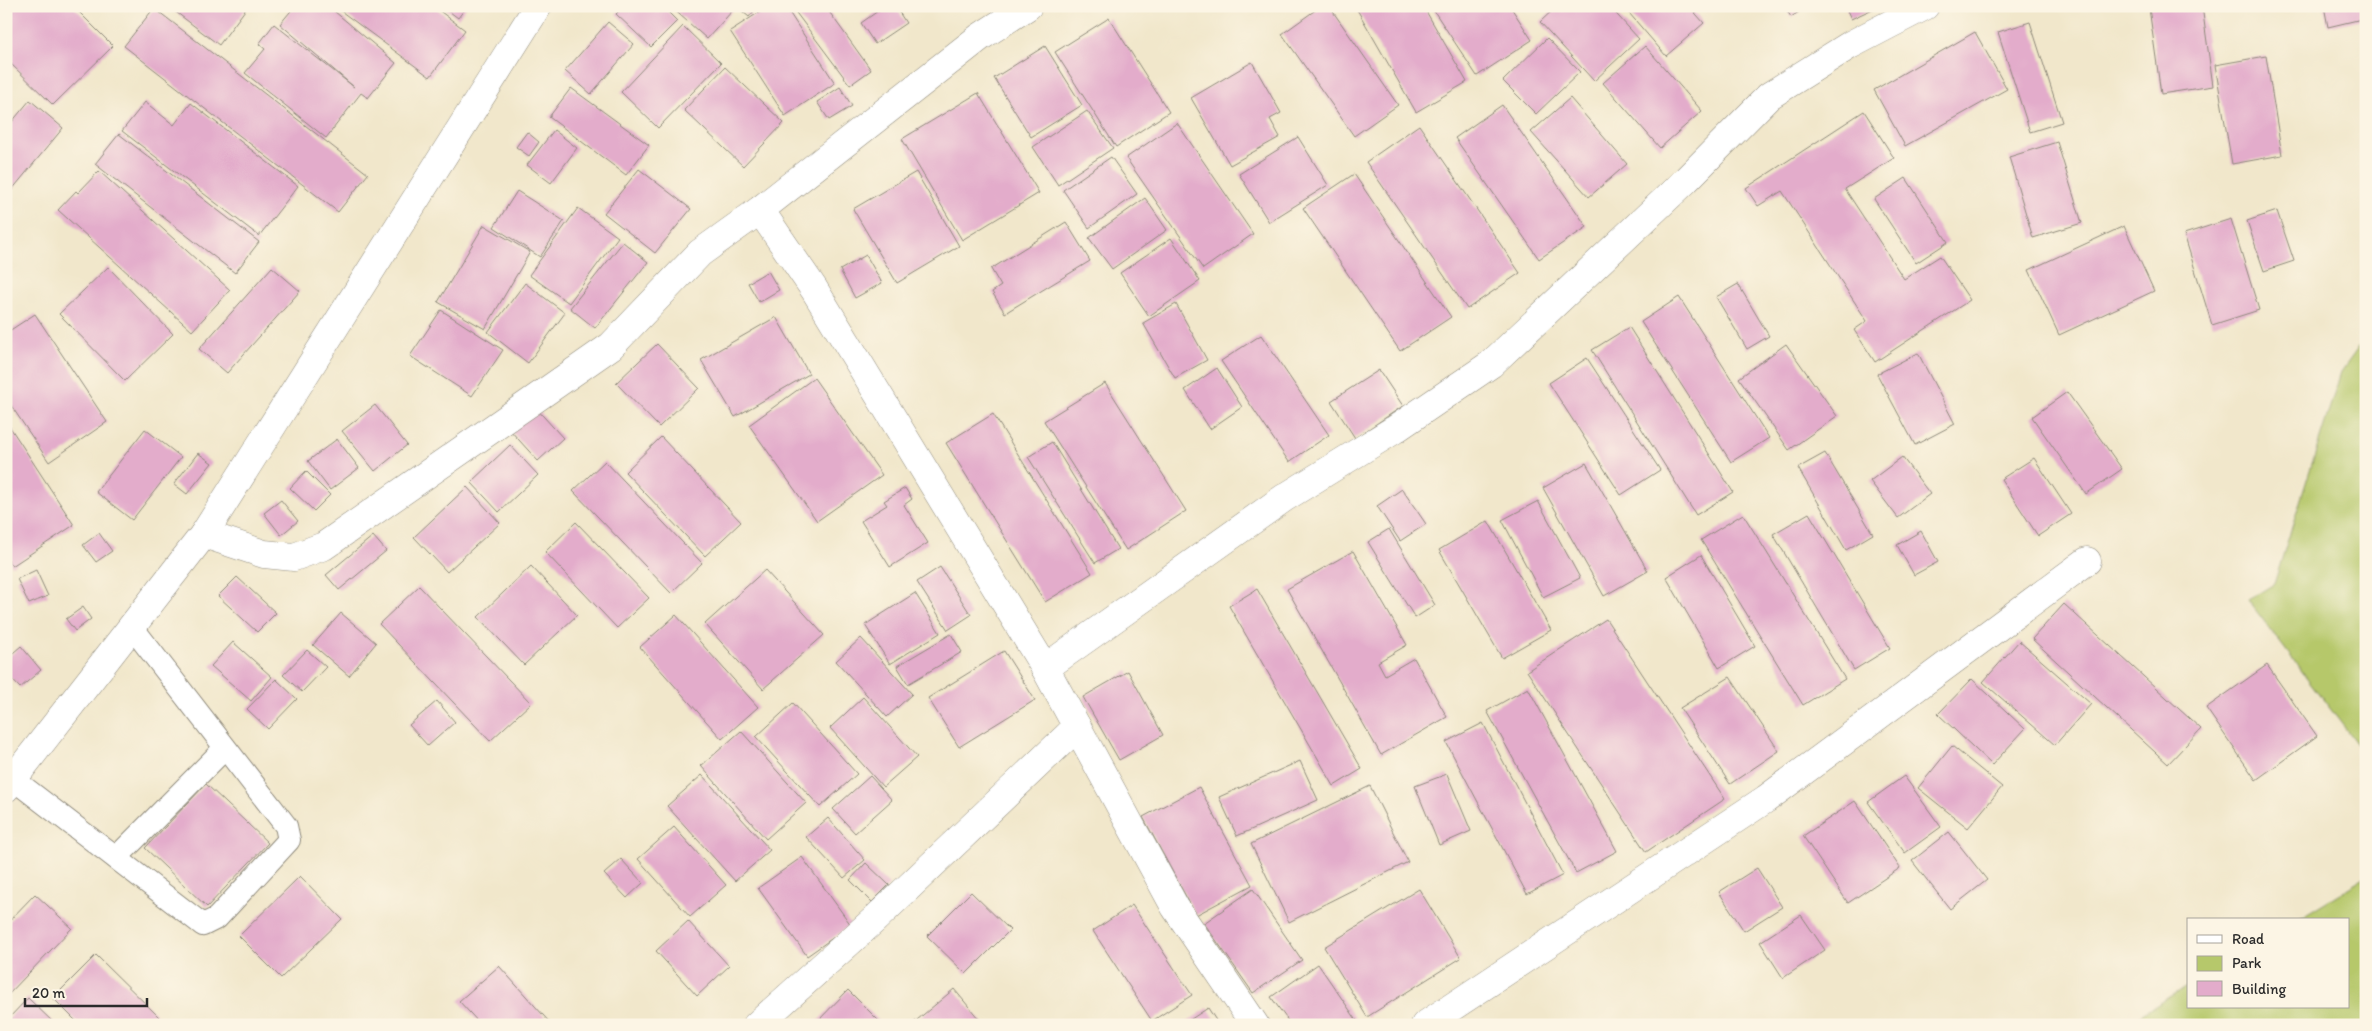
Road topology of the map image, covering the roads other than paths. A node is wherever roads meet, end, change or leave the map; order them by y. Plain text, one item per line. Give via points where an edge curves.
1 (538, 6) edge
2 (1028, 6) edge
3 (1925, 6) edge
4 (760, 210) junction
5 (204, 534) junction
6 (2088, 561) dead end
7 (132, 627) junction
8 (1045, 668) junction
9 (1077, 726) junction
10 (225, 748) junction
11 (10, 783) edge
12 (116, 858) junction
13 (757, 1025) edge
14 (1255, 1025) edge
15 (1425, 1025) edge

1 - 5 street
2 - 4 street via 980,37
3 - 8 street via 1850,45 1769,96 1686,180 1491,364 1394,430 1284,498
4 - 5 street via 700,253 611,346 324,546 294,557 264,554
4 - 8 street via 819,298
5 - 7 street
6 - 15 street via 1766,799
7 - 10 lane
7 - 11 street
8 - 9 street
9 - 13 street via 874,920
9 - 14 street via 1175,907
10 - 12 lane
10 - 12 lane via 286,826 290,840 217,918 203,925
11 - 12 lane

